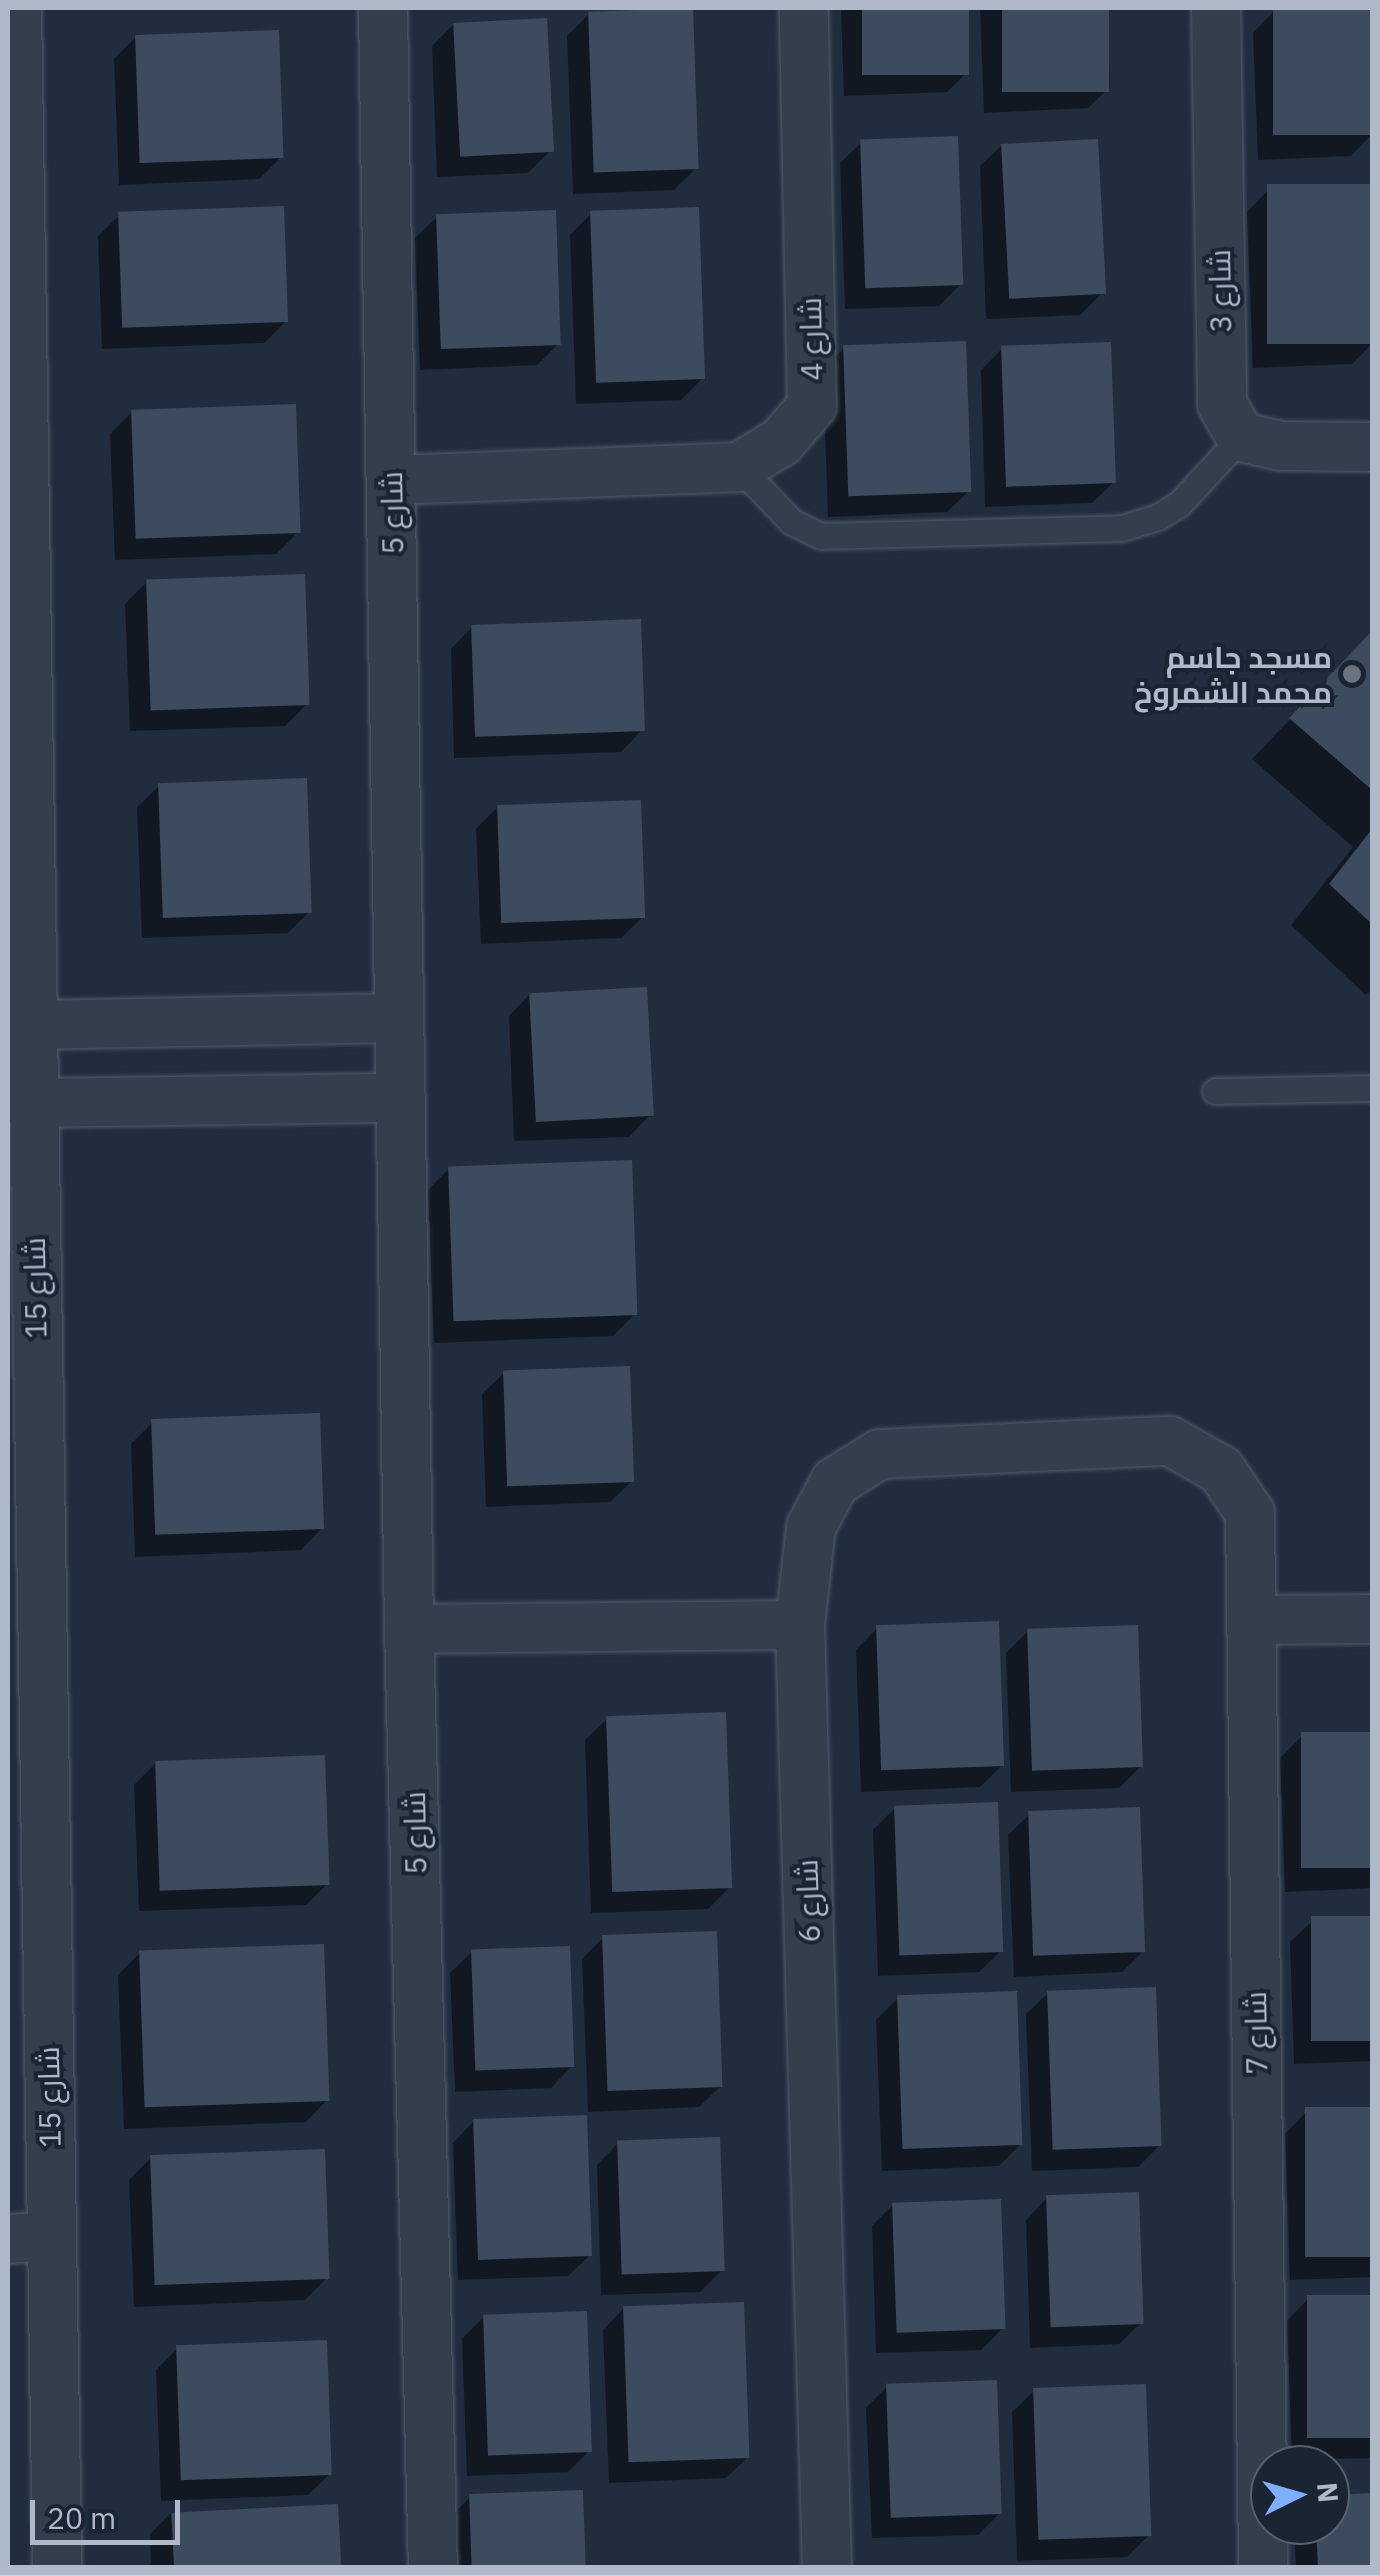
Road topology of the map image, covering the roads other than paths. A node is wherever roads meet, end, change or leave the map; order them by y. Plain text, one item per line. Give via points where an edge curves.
1 (17, 8) edge
2 (384, 8) edge
3 (804, 8) edge
4 (1216, 8) edge
5 (13, 99) edge
6 (1241, 438) junction
7 (1372, 447) edge
8 (739, 468) junction
9 (392, 480) junction
10 (400, 1018) junction
11 (19, 1030) edge
12 (1372, 1088) edge
13 (1215, 1091) dead end
14 (402, 1098) junction
15 (20, 1100) edge
16 (1372, 1619) edge
17 (1250, 1620) junction
18 (800, 1625) junction
19 (410, 1629) junction
20 (29, 2238) edge
21 (57, 2568) edge
22 (434, 2568) edge
23 (827, 2568) edge
24 (1263, 2568) edge

1 - 5 street, شارع 15
2 - 9 street, شارع 5
3 - 8 street, شارع 4 via 812,406 781,442
4 - 6 street, شارع 3 via 1222,404
5 - 11 street, شارع 15
6 - 7 street via 1281,446
6 - 8 lane via 1180,503 1122,528 821,536 792,522
8 - 9 street, شارع 4
9 - 10 street, شارع 5
10 - 11 street
10 - 14 street, شارع 5
11 - 15 street, شارع 15
12 - 13 lane
14 - 15 street
14 - 19 street, شارع 5
15 - 20 street, شارع 15
16 - 17 street
17 - 18 street, شارع 7 via 1250,1513 1221,1470 1170,1441 880,1454 835,1482 811,1527
17 - 24 street, شارع 7
18 - 19 street
18 - 23 street, شارع 6
19 - 22 street, شارع 5
20 - 21 street, شارع 15

